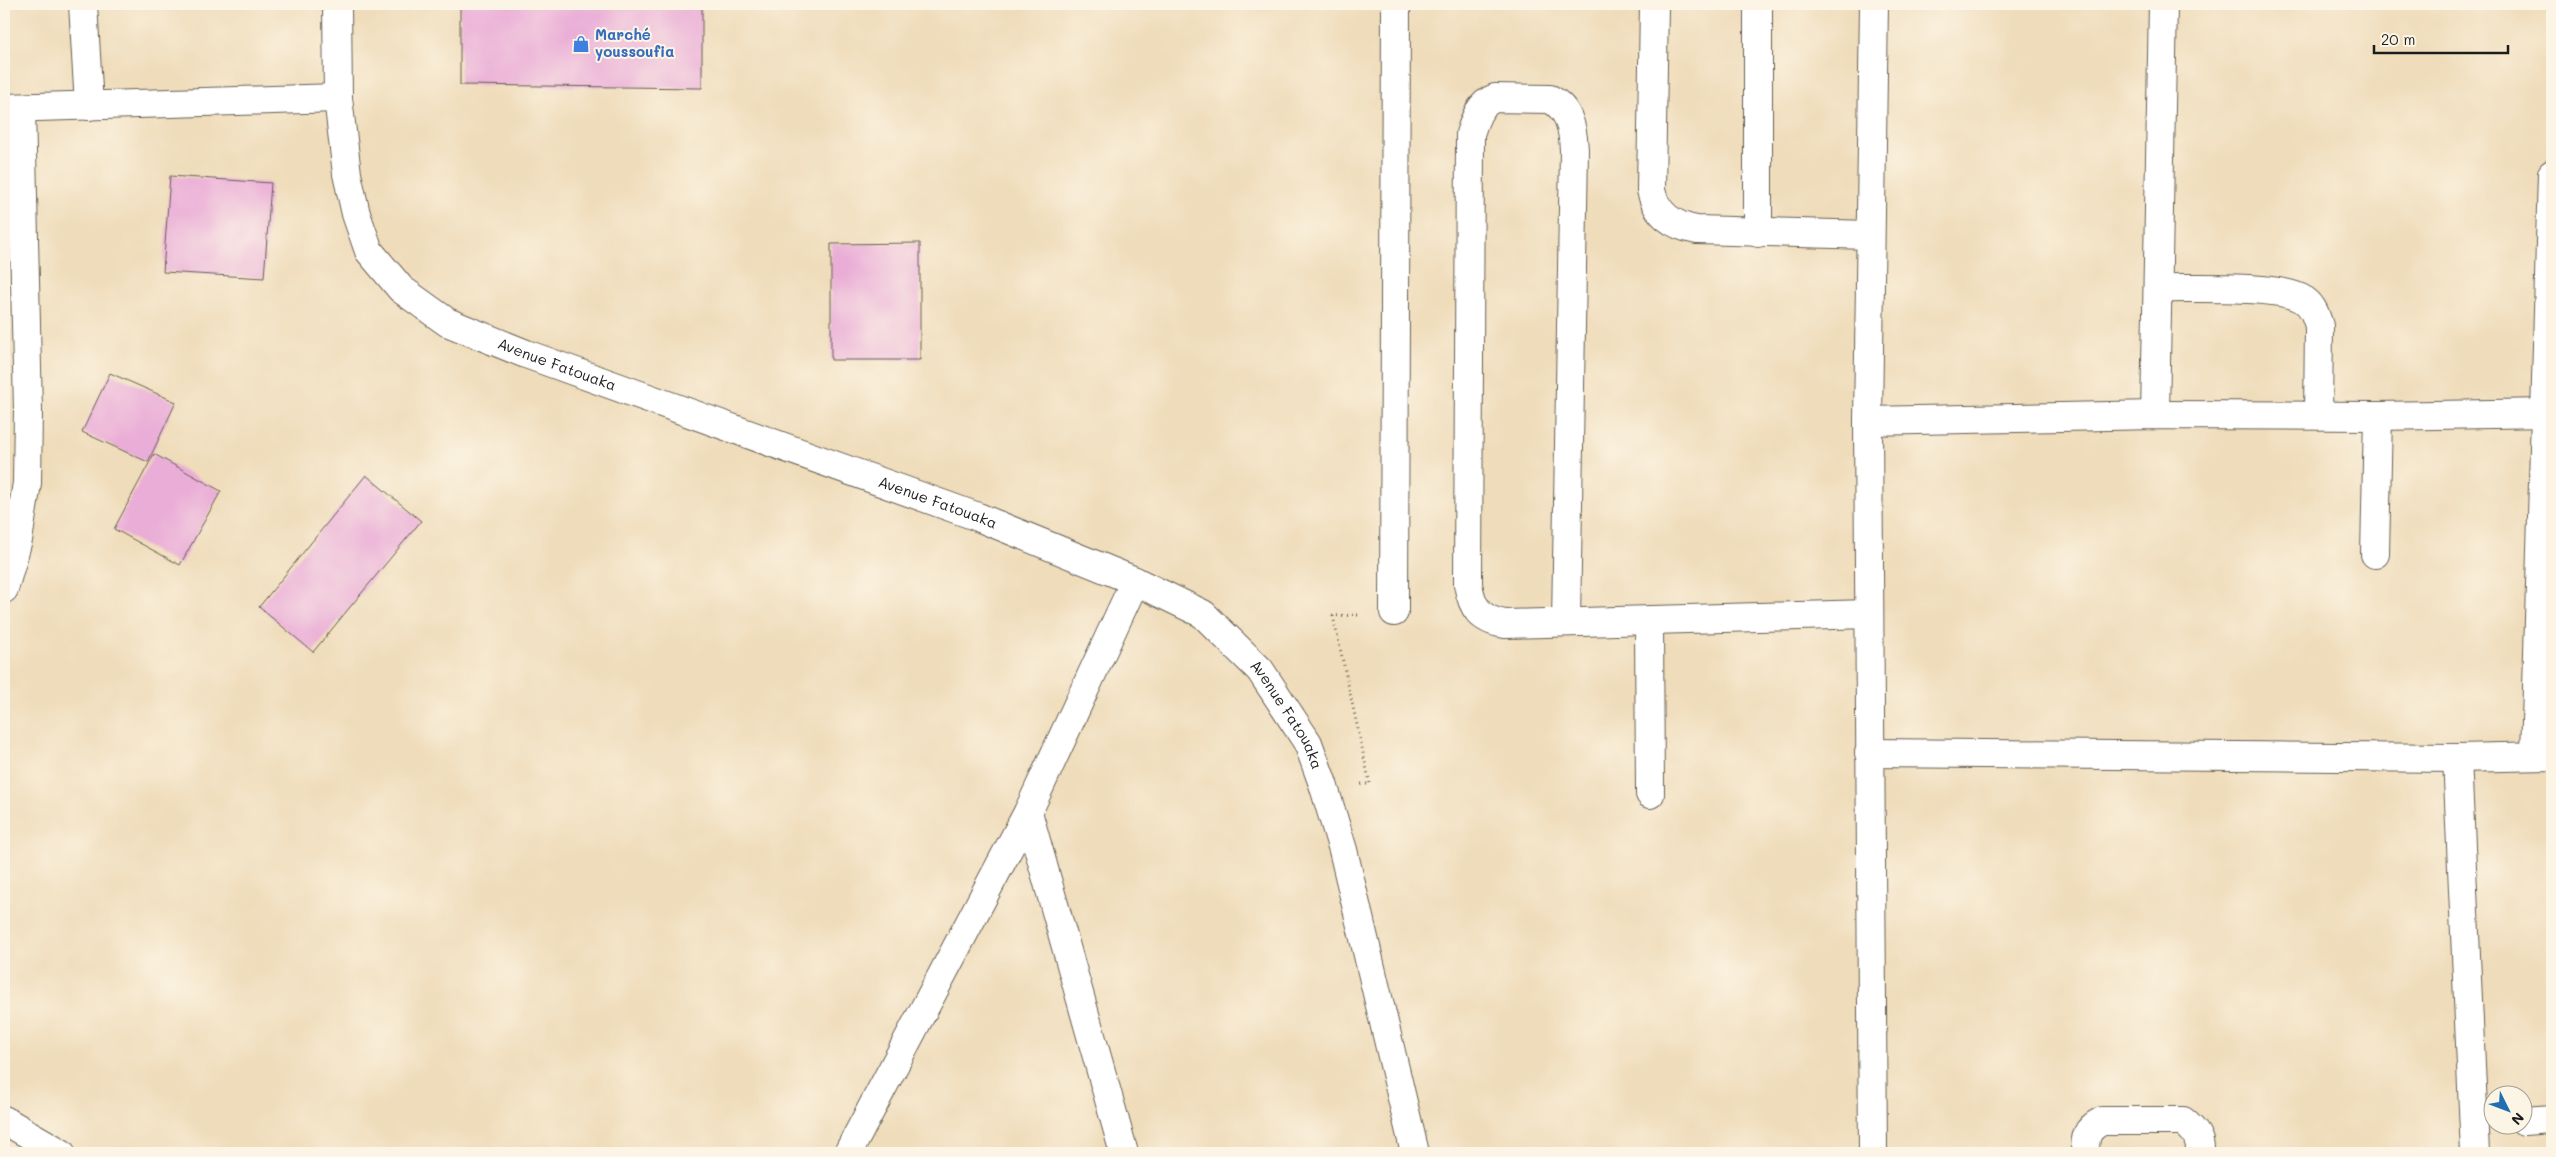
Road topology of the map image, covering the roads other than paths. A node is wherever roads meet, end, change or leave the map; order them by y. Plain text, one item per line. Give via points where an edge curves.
1 (83, 4) edge
2 (337, 4) edge
3 (1396, 4) edge
4 (1654, 4) edge
5 (1758, 4) edge
6 (1874, 4) edge
7 (2163, 4) edge
8 (338, 98) junction
9 (88, 106) junction
10 (12, 108) edge
11 (2552, 174) edge
12 (1758, 232) junction
13 (1870, 235) junction
14 (2158, 288) junction
15 (14, 325) edge
16 (2548, 413) edge
17 (2155, 415) junction
18 (2318, 415) junction
19 (2378, 416) junction
20 (1868, 421) junction
21 (2375, 554) dead end
22 (1135, 581) junction
23 (4, 589) edge
24 (1394, 612) dead end
25 (1869, 614) junction
26 (1649, 621) junction
27 (1566, 622) junction
28 (1869, 753) junction
29 (2544, 756) edge
30 (2457, 758) junction
31 (1650, 794) dead end
32 (1028, 812) junction
33 (2552, 1119) edge
34 (4, 1120) edge
35 (2534, 1120) edge
36 (2484, 1122) edge
37 (61, 1153) edge
38 (848, 1153) edge
39 (1124, 1153) edge
40 (1415, 1153) edge
41 (1873, 1153) edge
42 (2085, 1153) edge
43 (2200, 1153) edge
44 (2476, 1153) edge

1 - 9 street
2 - 8 street, Avenue Fatouaka
3 - 24 street
4 - 12 street via 1651,190 1654,203 1665,218 1681,228
5 - 12 street
6 - 13 street
7 - 14 street
8 - 9 street
8 - 22 street, Avenue Fatouaka via 347,174 369,252 401,289 447,322 526,354 978,517
9 - 10 street
10 - 15 street
11 - 16 street
12 - 13 street
13 - 20 street
14 - 17 street
14 - 18 street via 2277,290 2306,301 2315,312 2319,326
15 - 23 street via 28,410 27,483 18,540
16 - 19 street
16 - 29 street
17 - 18 street
17 - 20 street
18 - 19 street
19 - 21 street
20 - 25 street
22 - 32 street
22 - 40 street, Avenue Fatouaka via 1203,614 1260,670 1308,743 1343,850
25 - 26 street
25 - 28 street
26 - 27 street
26 - 31 street
27 - 27 street via 1572,128 1558,103 1550,99 1494,98 1482,107 1470,134 1468,584 1472,603 1482,615 1495,622
28 - 30 street
28 - 41 street
29 - 30 street
30 - 36 street
32 - 38 street
32 - 39 street
33 - 35 street
34 - 37 street
36 - 44 street
42 - 43 street via 2085,1136 2092,1126 2102,1121 2183,1121 2194,1129 2201,1142

